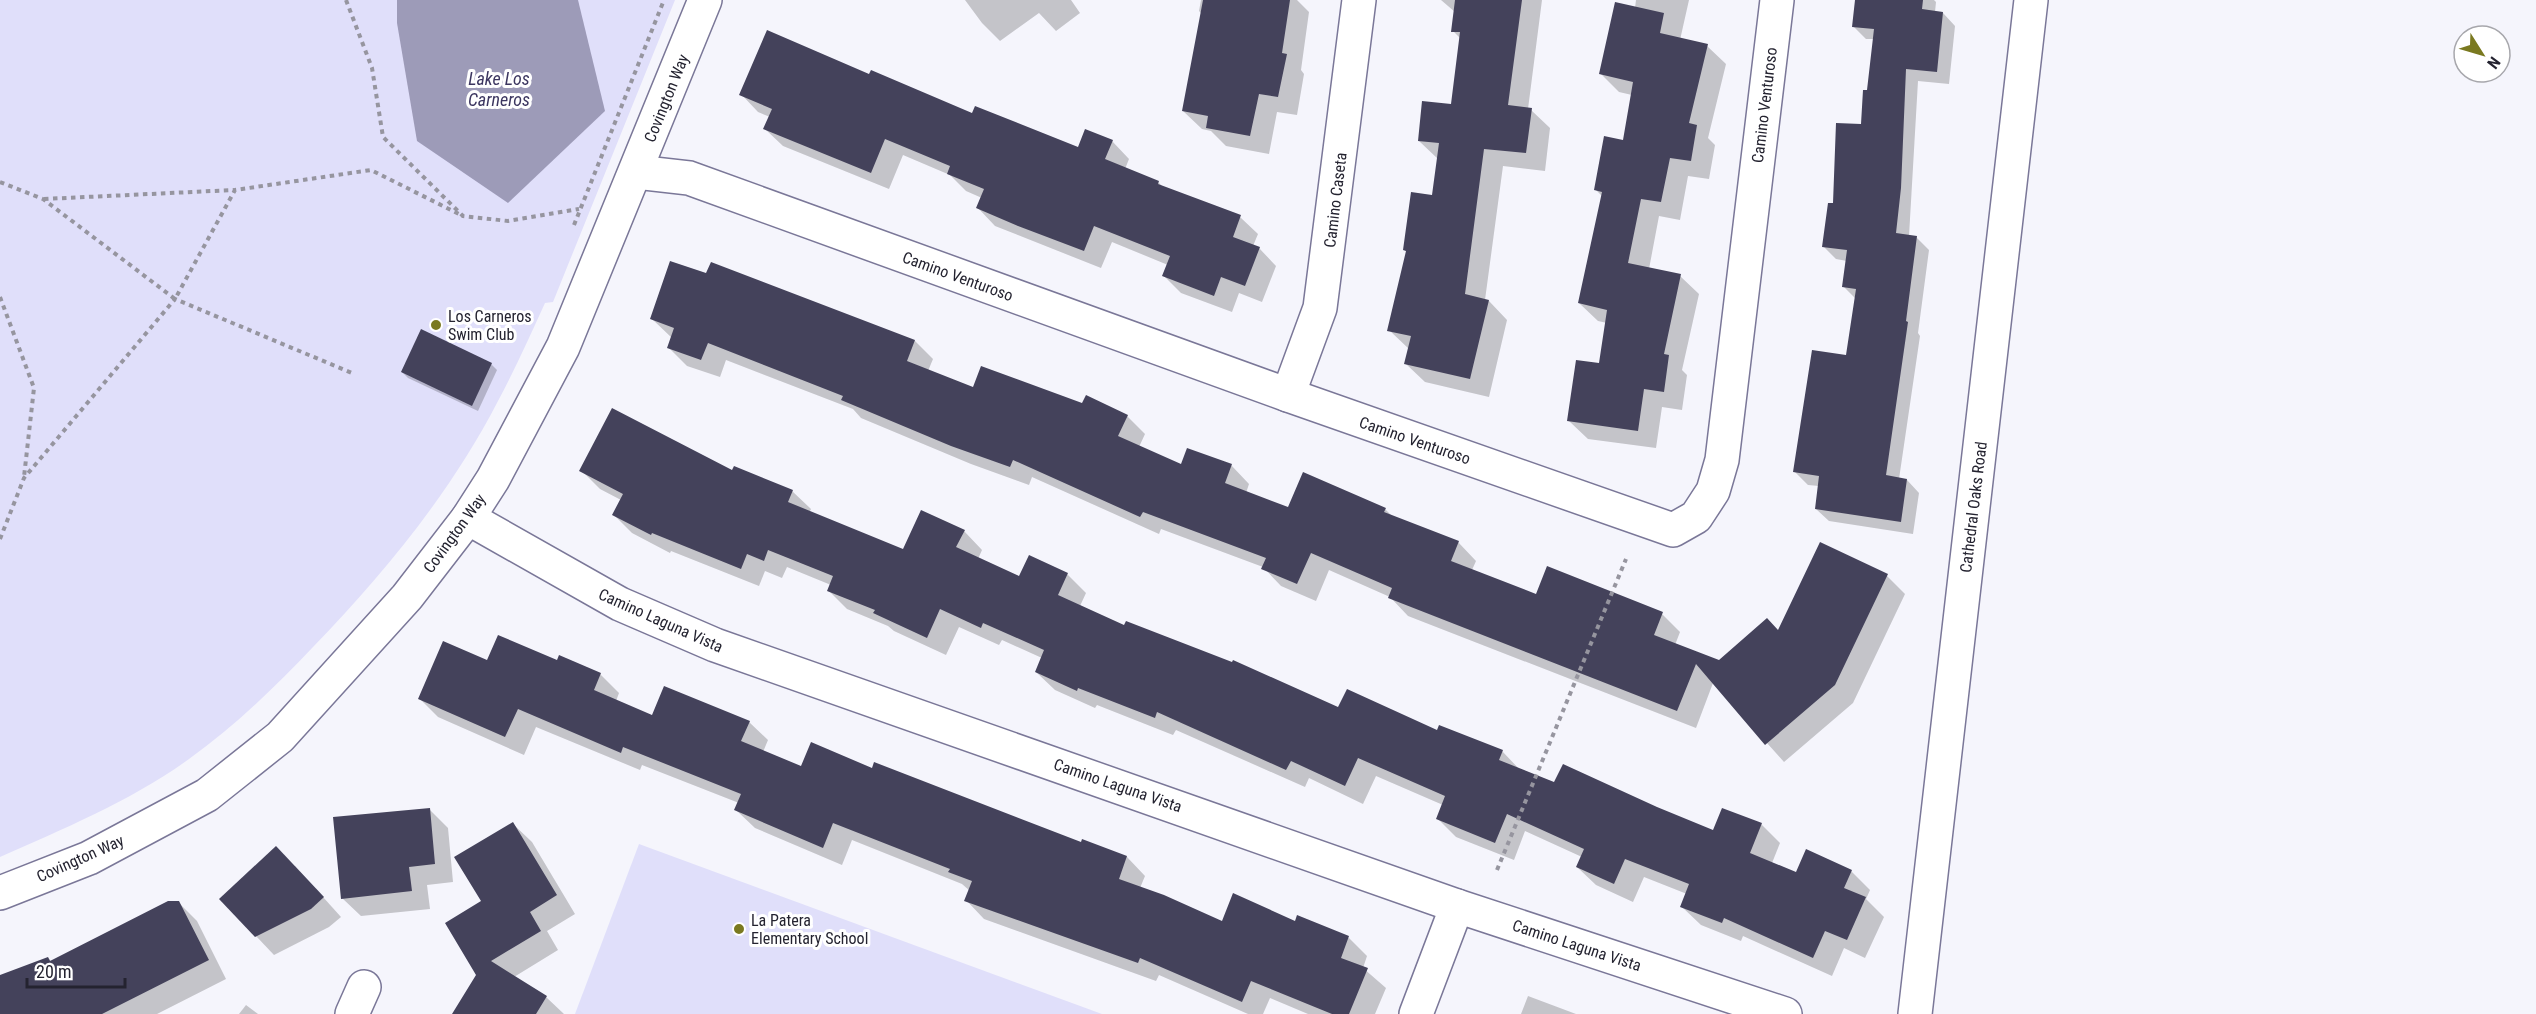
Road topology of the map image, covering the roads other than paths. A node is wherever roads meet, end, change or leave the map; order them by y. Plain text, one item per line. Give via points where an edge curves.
1 (705, 0) edge
2 (1359, 0) edge
3 (1777, 0) edge
4 (2031, 0) edge
5 (636, 172) junction
6 (1288, 395) junction
7 (468, 518) junction
8 (0, 893) edge
9 (1457, 906) junction
10 (1416, 1014) edge
11 (1785, 1014) edge
12 (1915, 1014) edge

1 - 5 street, Covington Way
2 - 6 street, Camino Caseta via 1320,308
3 - 6 street, Camino Venturoso via 1722,460 1705,526 1673,530
4 - 12 street, Cathedral Oaks Road
5 - 6 street, Camino Venturoso via 689,178
5 - 7 street, Covington Way via 563,347 516,440
7 - 8 street, Covington Way via 407,597 271,744 207,795 89,858
7 - 9 street, Camino Laguna Vista via 620,604 715,645
9 - 10 street
9 - 11 street, Camino Laguna Vista

